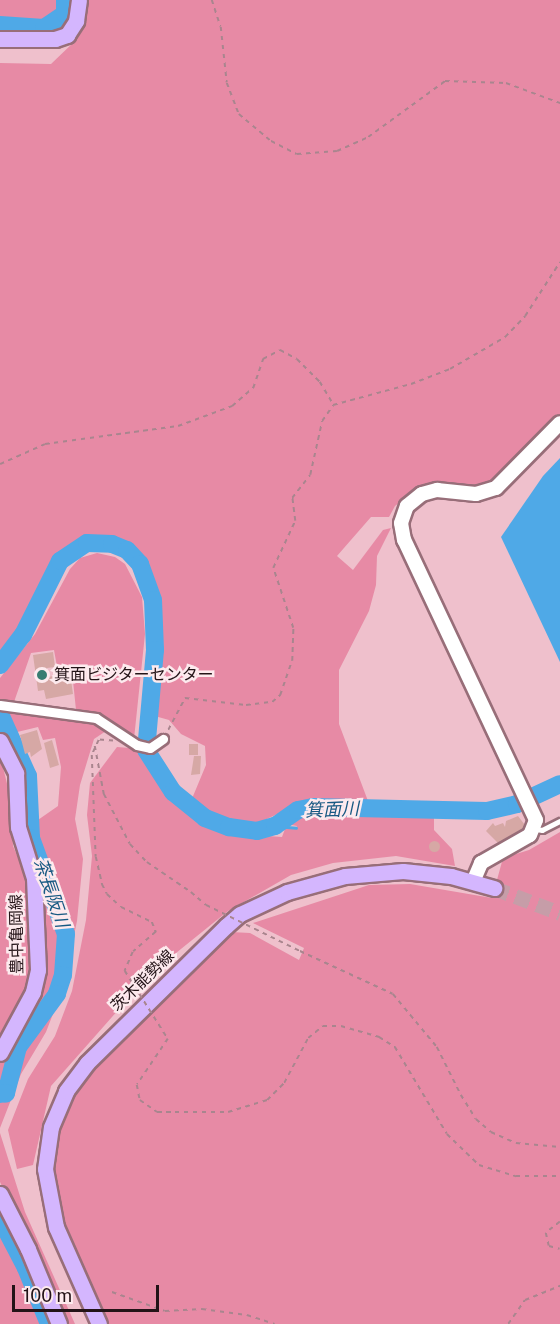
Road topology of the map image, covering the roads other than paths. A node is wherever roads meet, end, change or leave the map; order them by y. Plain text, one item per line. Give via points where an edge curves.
1 (79, 0) edge
2 (0, 39) edge
3 (560, 423) edge
4 (1, 705) edge
5 (163, 739) road end
6 (0, 741) edge
7 (560, 821) edge
8 (536, 829) junction
9 (470, 881) junction
10 (494, 888) tunnel mouth
11 (0, 1053) edge
12 (0, 1194) edge
13 (59, 1324) edge
14 (99, 1324) edge

1 - 2 main road via 76,21 67,35 55,39
3 - 8 street via 496,488 476,494 437,490 422,494 407,507 401,523 407,546 531,808
4 - 5 street via 96,718 137,745 150,748
6 - 11 main road, 豊中亀岡線 via 16,772 18,827 34,878 38,960 33,992
7 - 8 lane
8 - 9 street via 486,858
9 - 10 main road, 茨木能勢線
9 - 14 main road, 茨木能勢線 via 403,871 345,876 320,881 240,914 94,1055 66,1091 51,1127 45,1169 56,1227
12 - 13 main road

